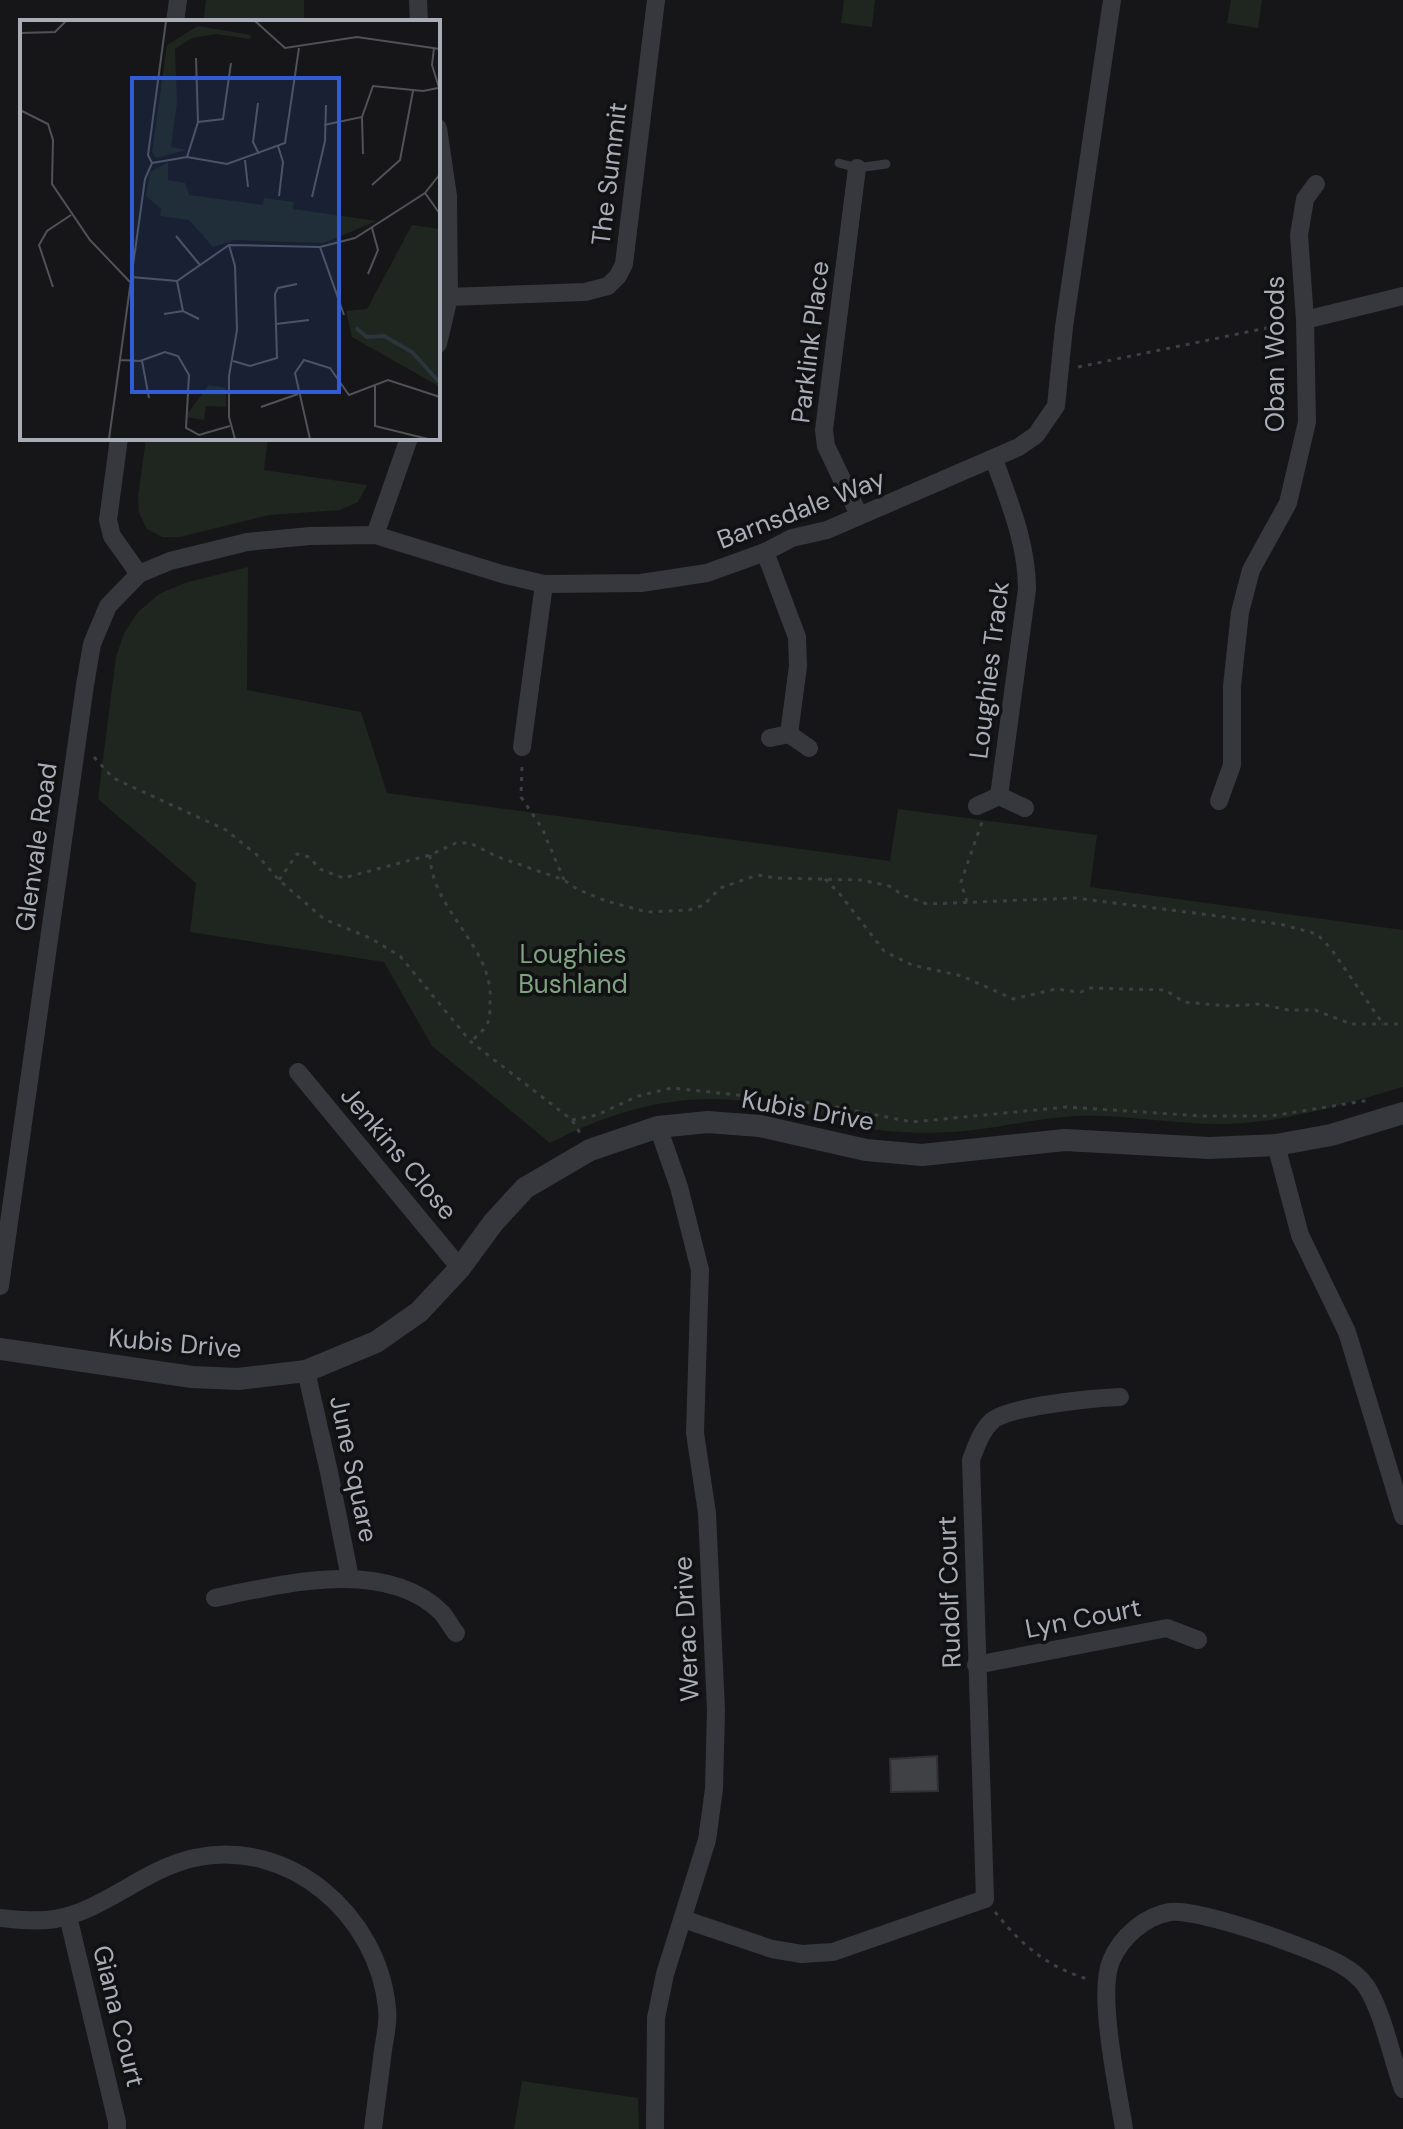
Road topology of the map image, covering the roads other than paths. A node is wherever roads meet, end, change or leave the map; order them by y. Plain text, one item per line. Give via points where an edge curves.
1 (178, 0) edge
2 (418, 0) edge
3 (656, 0) edge
4 (1112, 0) edge
5 (175, 20) edge
6 (419, 20) edge
7 (440, 142) edge
8 (839, 163) dead end
9 (886, 164) dead end
10 (857, 168) junction
11 (1316, 184) dead end
12 (1403, 296) edge
13 (449, 297) junction
14 (1305, 320) junction
15 (440, 335) edge
16 (119, 440) edge
17 (408, 440) edge
18 (994, 459) junction
19 (859, 515) junction
20 (375, 535) junction
21 (765, 552) junction
22 (139, 574) junction
23 (544, 584) junction
24 (789, 734) junction
25 (770, 738) dead end
26 (809, 748) dead end
27 (522, 752) road end
28 (999, 796) junction
29 (1219, 801) dead end
30 (1025, 808) dead end
31 (979, 814) road end
32 (298, 1072) dead end
33 (1403, 1113) edge
34 (658, 1127) junction
35 (1276, 1145) junction
36 (460, 1268) junction
37 (0, 1286) edge
38 (0, 1349) edge
39 (306, 1371) junction
40 (1120, 1397) dead end
41 (1403, 1516) edge
42 (350, 1578) junction
43 (215, 1598) dead end
44 (456, 1633) dead end
45 (1198, 1640) dead end
46 (976, 1665) junction
47 (68, 1916) junction
48 (0, 1918) edge
49 (683, 1919) junction
50 (1403, 2089) edge
51 (117, 2129) edge
52 (373, 2129) edge
53 (655, 2129) edge
54 (1124, 2129) edge

1 - 5 street
2 - 6 street
3 - 13 street, The Summit via 624,264 618,276 608,286 585,292
4 - 18 street, Barnsdale Way via 1056,406 1036,435
7 - 13 street via 448,196
8 - 10 lane
9 - 10 lane
10 - 19 street, Parklink Place via 824,430 826,446
11 - 14 street, Oban Woods via 1305,199 1299,235
12 - 14 street
13 - 15 street
14 - 29 street, Oban Woods via 1307,422 1288,503 1251,570 1240,612 1232,686 1232,765
16 - 22 street via 108,520 112,536
17 - 20 street
18 - 19 street, Barnsdale Way
18 - 28 street, Loughies Track via 1027,566
19 - 21 street, Barnsdale Way
20 - 22 street, Barnsdale Way via 247,542
20 - 23 street, Barnsdale Way
21 - 23 street, Barnsdale Way via 707,573 641,583
21 - 24 street via 797,637
22 - 37 street, Glenvale Road via 108,606 92,644
23 - 27 street
24 - 25 street
24 - 26 street
28 - 30 street, Loughies Track
28 - 31 street, Loughies Track
32 - 36 street, Jenkins Close
33 - 35 street, Kubis Drive
34 - 35 street, Kubis Drive via 708,1122 760,1126 866,1150 922,1155 1065,1140 1209,1148
34 - 36 street, Kubis Drive via 590,1150 525,1188
34 - 49 street, Werac Drive via 700,1270 695,1433 707,1513 716,1710 709,1826
35 - 41 street via 1300,1235 1347,1332
36 - 39 street, Kubis Drive via 419,1312 376,1342
38 - 39 street, Kubis Drive via 192,1377 238,1379
39 - 42 street, June Square
40 - 46 street, Rudolf Court via 1054,1403 993,1419 979,1439 971,1460
42 - 43 street, June Square via 290,1582
42 - 44 street, June Square via 406,1590 441,1613
45 - 46 street, Lyn Court via 1167,1628
46 - 49 street, Rudolf Court via 985,1899 833,1952 772,1949
47 - 48 street via 39,1921
47 - 51 street, Giana Court
47 - 52 street via 195,1858 255,1858 314,1882 357,1925 383,1982 388,2010
49 - 53 street, Werac Drive via 656,2018
50 - 54 street via 1365,1985 1345,1966 1190,1912 1169,1912 1133,1931 1111,1962 1106,1984

